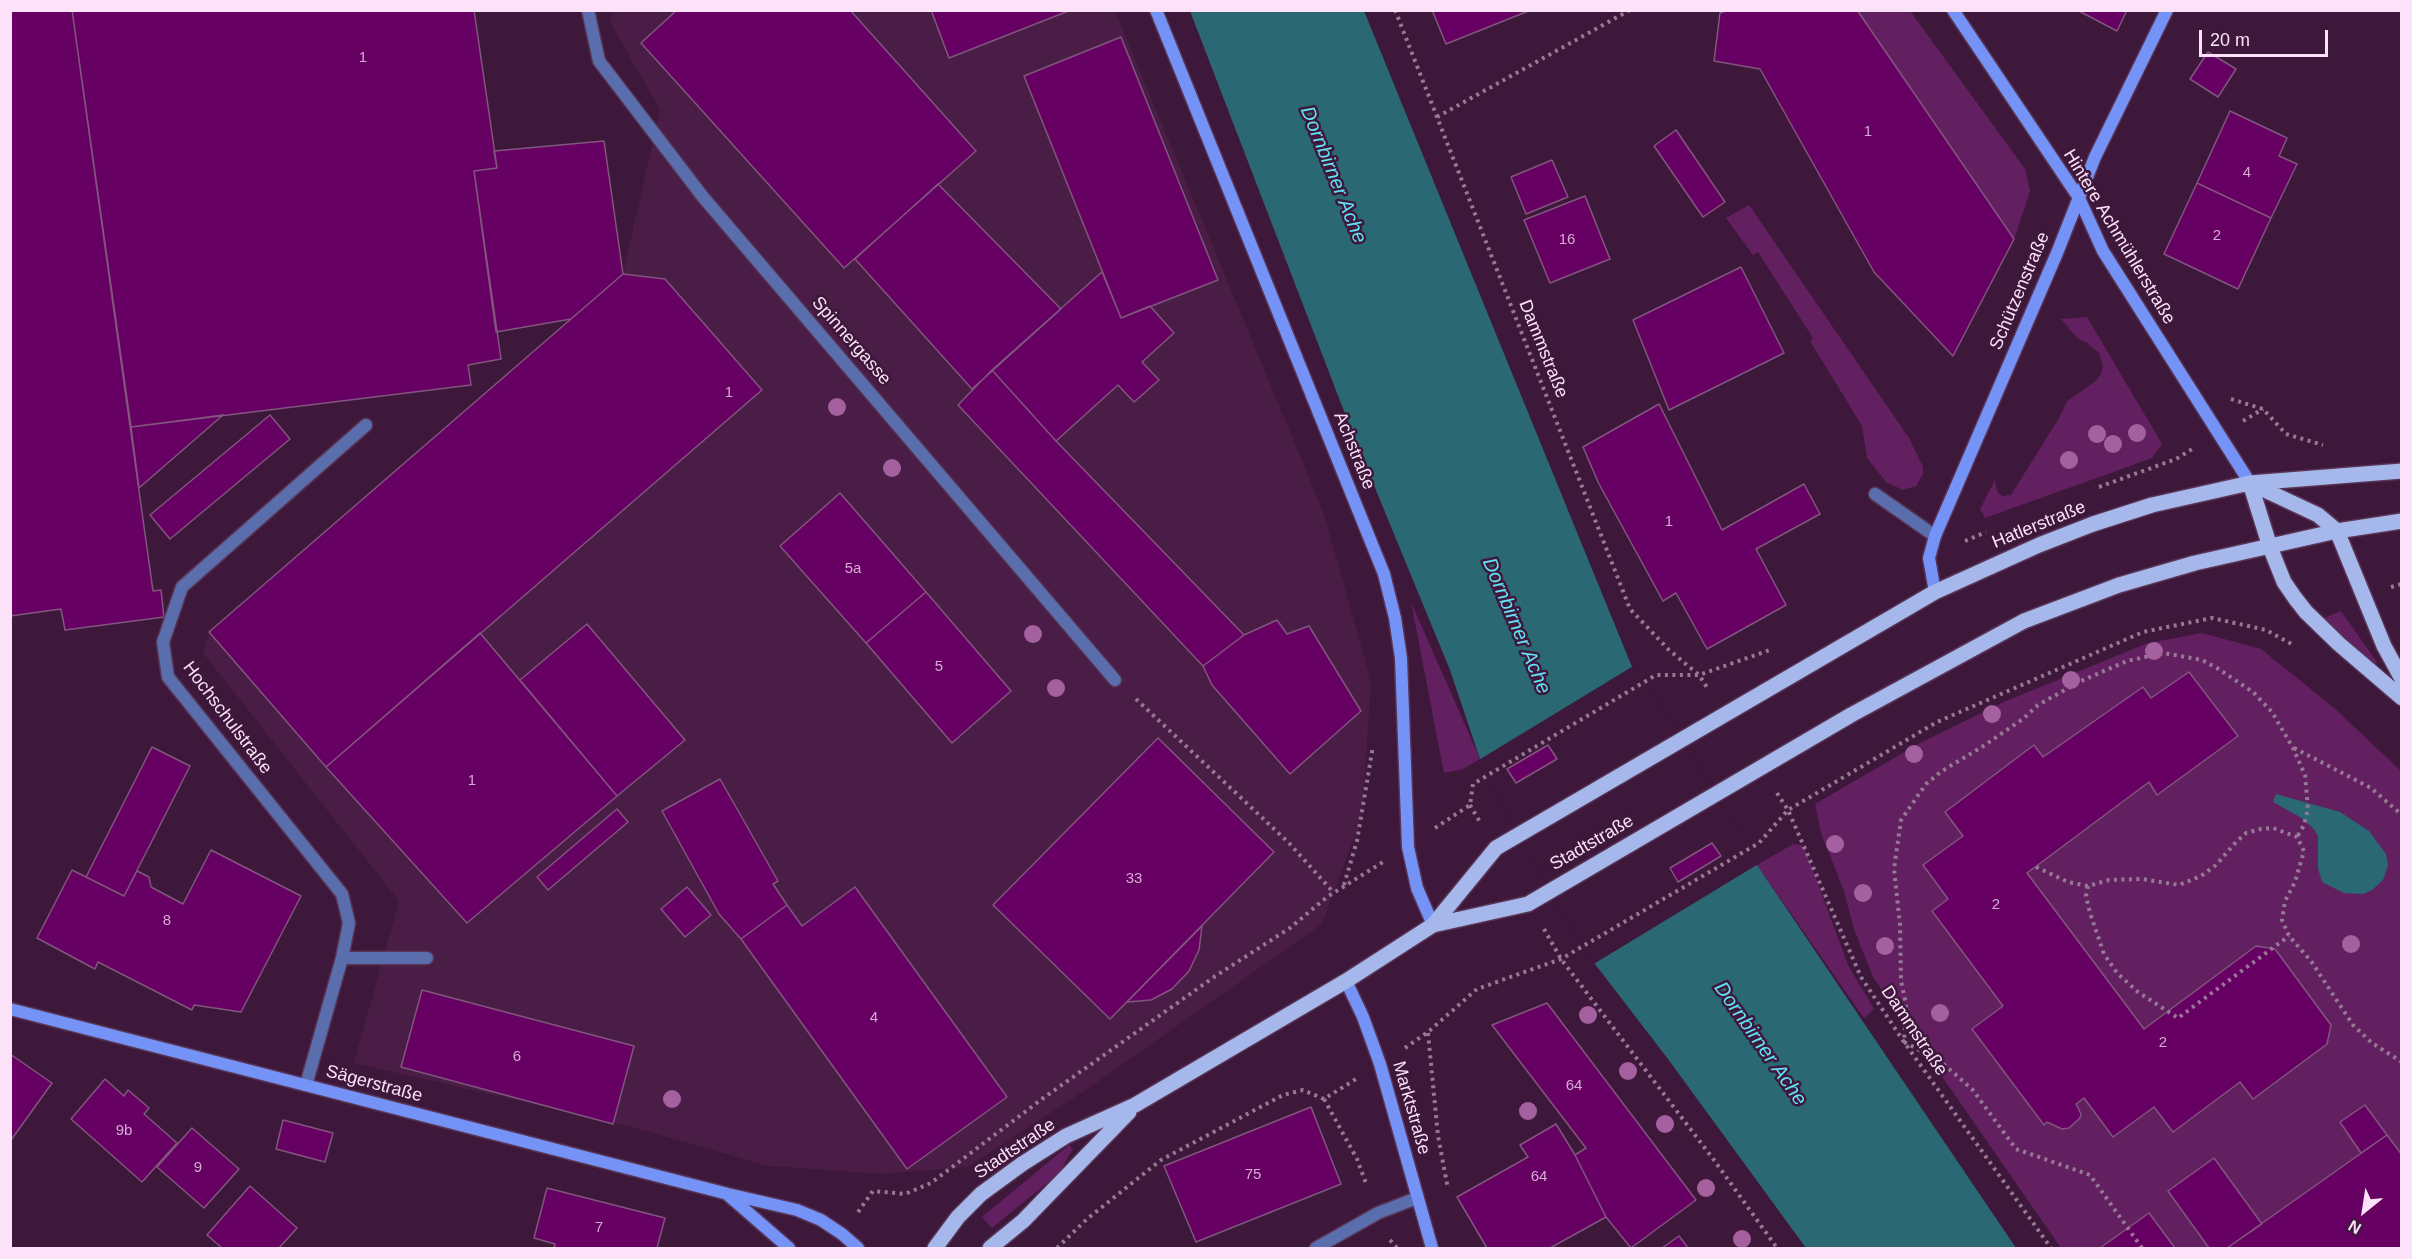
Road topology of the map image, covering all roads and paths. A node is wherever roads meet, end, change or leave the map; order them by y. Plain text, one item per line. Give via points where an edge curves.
1 (588, 10) edge
2 (1155, 10) edge
3 (1395, 10) edge
4 (1630, 10) edge
5 (1953, 10) edge
6 (2167, 10) edge
7 (1437, 117) junction
8 (2079, 198) junction
9 (2263, 409) dead end
10 (366, 425) dead end
11 (2335, 444) dead end
12 (2402, 471) edge
13 (2250, 483) junction
14 (1875, 494) dead end
15 (2402, 521) edge
16 (2337, 531) junction
17 (1935, 536) junction
18 (2270, 547) junction
19 (1935, 592) junction
20 (2266, 630) dead end
21 (1780, 645) dead end
22 (1699, 675) junction
23 (2402, 679) edge
24 (1115, 680) joint
25 (2402, 698) edge
26 (1726, 715) joint
27 (1373, 740) dead end
28 (2293, 748) junction
29 (1788, 810) junction
30 (2402, 815) edge
31 (2297, 837) junction
32 (1408, 847) junction
33 (2036, 867) dead end
34 (1344, 886) junction
35 (2088, 886) junction
36 (1334, 893) junction
37 (1433, 925) junction
38 (2289, 936) junction
39 (342, 958) junction
40 (427, 958) dead end
41 (1561, 959) junction
42 (1346, 981) junction
43 (10, 1009) edge
44 (1428, 1032) junction
45 (1904, 1042) junction
46 (2402, 1062) edge
47 (1380, 1064) junction
48 (306, 1085) junction
49 (1324, 1099) junction
50 (1135, 1105) junction
51 (873, 1191) dead end
52 (1449, 1192) dead end
53 (728, 1194) junction
54 (1417, 1197) junction
55 (1378, 1213) junction
56 (789, 1248) edge
57 (858, 1248) edge
58 (935, 1248) edge
59 (990, 1248) edge
60 (1056, 1248) edge
61 (1316, 1248) edge
62 (1397, 1248) edge
63 (1432, 1248) edge
64 (1777, 1248) edge
65 (2051, 1248) edge
66 (2142, 1248) edge

1 - 24 street, Spinnergasse via 599,61 703,197
2 - 32 street, Achstraße via 1384,574 1401,658
3 - 7 path, Dammstraße
4 - 7 path
5 - 8 street, Hintere Achmühlerstraße
6 - 8 street, Schützenstraße
7 - 22 path, Dammstraße via 1630,609
8 - 13 street, Hintere Achmühlerstraße via 2103,251
8 - 17 street, Schützenstraße
9 - 11 path via 2286,434 2324,445
10 - 39 street, Hochschulstraße via 182,588 163,642 168,677 342,894 349,923
12 - 13 main road, Hatlerstraße
13 - 16 main road via 2318,515
13 - 18 main road
13 - 19 main road, Hatlerstraße via 2092,524
14 - 17 street
15 - 16 main road
16 - 18 main road
16 - 23 main road via 2384,646
17 - 19 street, Schützenstraße via 1929,558
18 - 25 main road via 2284,582 2306,612
18 - 37 main road, Stadtstraße via 2119,585 2024,621 1851,715 1528,904
19 - 26 main road, Hatlerstraße
20 - 29 path via 2212,618 2143,632 1937,722
21 - 22 path
22 - 32 path via 1656,675 1473,784 1470,805
24 - 36 path via 1289,843
26 - 37 main road, Stadtstraße via 1496,848
27 - 34 path via 1357,841
28 - 30 path via 2371,788
28 - 31 path via 2305,775 2309,801
28 - 45 path via 2272,712 2253,692 2202,660 2164,653 2127,661 2081,681 2038,705 1985,745 1941,771 1926,784 1901,820 1897,842 1894,869 1906,1004
29 - 41 path via 1759,843
29 - 45 path, Dammstraße via 1861,977
31 - 35 path via 2273,828 2246,833 2216,865 2179,885 2142,879 2109,880
31 - 38 path via 2304,850 2282,920
32 - 34 path
32 - 37 street, Achstraße via 1417,888
33 - 35 path via 2068,882
34 - 36 path
35 - 38 path via 2090,913 2104,954 2138,992 2178,1018
36 - 51 path via 1290,928 1042,1099 931,1183 905,1194
37 - 42 main road, Stadtstraße
38 - 46 path via 2352,1025
39 - 40 street
39 - 48 street, Hochschulstraße
41 - 44 path via 1478,989
41 - 64 path
42 - 47 street, Marktstraße
42 - 50 main road, Stadtstraße
43 - 48 street, Sägerstraße
44 - 47 path
44 - 52 path via 1438,1136
45 - 65 path, Dammstraße
45 - 66 path via 1940,1061 1972,1089 2016,1149 2090,1175
47 - 49 path
47 - 54 street, Marktstraße
48 - 53 street, Sägerstraße
49 - 55 path via 1357,1159
49 - 60 path via 1303,1090 1283,1095 1161,1160
50 - 58 main road, Stadtstraße via 1066,1136 1022,1164 981,1194
50 - 59 main road, Stadtstraße via 1023,1221
53 - 56 street, Sägerstraße
53 - 57 street, Sägerstraße via 797,1210 821,1220
54 - 55 street
54 - 63 street, Marktstraße
55 - 61 street
55 - 62 path

